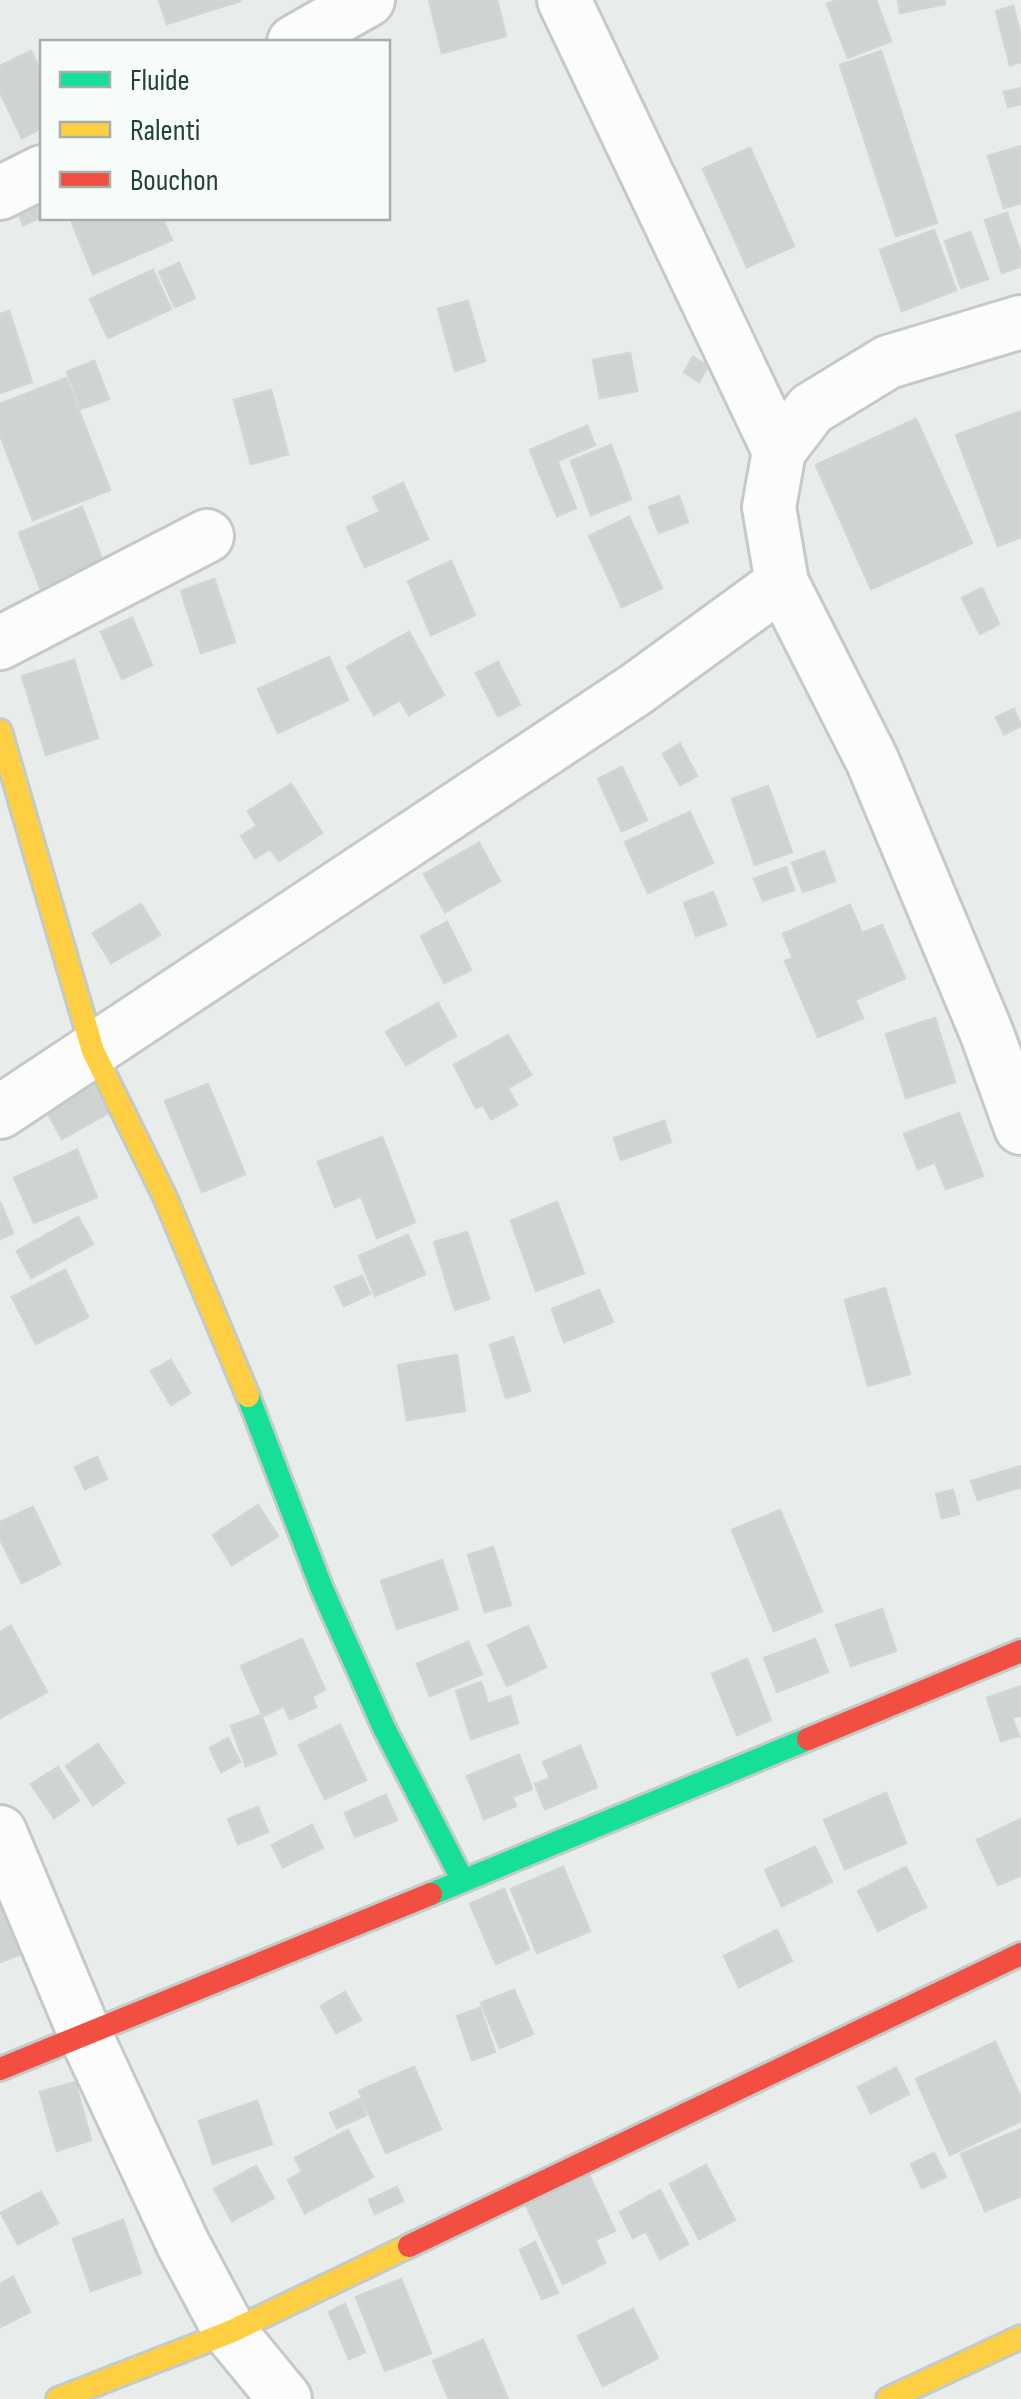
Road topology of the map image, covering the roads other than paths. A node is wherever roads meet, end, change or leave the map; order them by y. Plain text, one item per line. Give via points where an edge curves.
1 (368, 0) edge
2 (564, 0) edge
3 (298, 40) edge
4 (40, 173) edge
5 (0, 193) edge
6 (1021, 322) edge
7 (779, 451) junction
8 (207, 536) dead end
9 (782, 584) junction
10 (0, 644) edge
11 (0, 731) edge
12 (94, 1051) junction
13 (0, 1112) edge
14 (1021, 1128) edge
15 (1021, 1650) edge
16 (0, 1832) edge
17 (462, 1881) junction
18 (1021, 1954) edge
19 (86, 2034) junction
20 (0, 2069) edge
21 (230, 2332) junction
22 (1021, 2337) edge
23 (58, 2399) edge
24 (285, 2399) edge
25 (888, 2399) edge

1 - 3 street
2 - 7 street
4 - 5 street
6 - 7 street via 888,362 810,409
7 - 9 street via 769,507
8 - 10 street
9 - 12 street via 635,690
9 - 14 street via 872,760
11 - 12 main road
12 - 13 street
12 - 17 main road via 172,1214 384,1728
15 - 17 main road
16 - 19 street
17 - 19 main road
18 - 21 main road
19 - 20 main road
19 - 21 street
21 - 23 main road
21 - 24 street
22 - 25 main road

